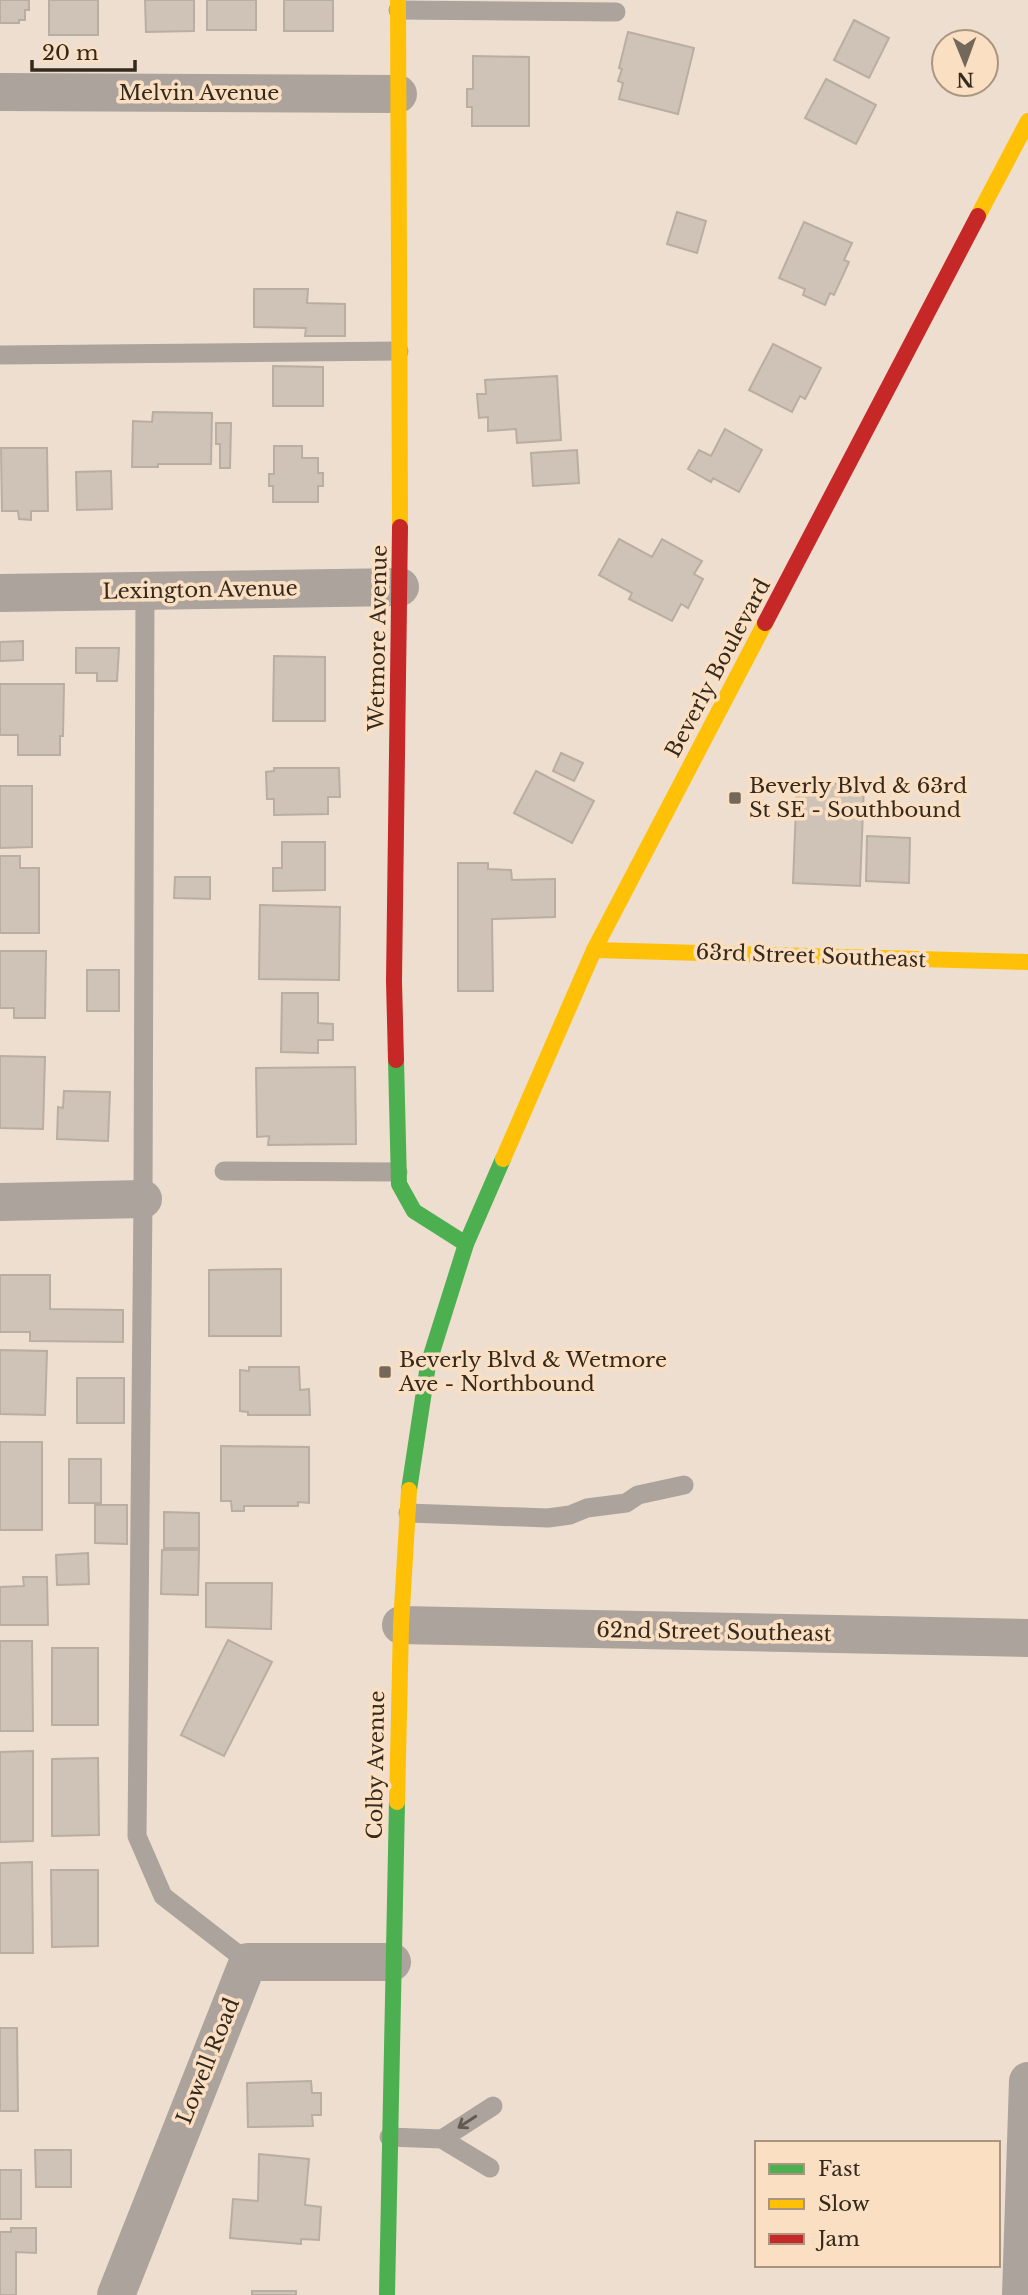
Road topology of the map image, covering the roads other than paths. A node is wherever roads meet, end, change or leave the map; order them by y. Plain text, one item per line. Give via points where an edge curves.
1 (398, 5) edge
2 (616, 12) dead end
3 (0, 92) edge
4 (398, 94) junction
5 (1028, 121) edge
6 (399, 351) junction
7 (0, 355) edge
8 (400, 587) junction
9 (145, 591) junction
10 (0, 593) edge
11 (594, 950) junction
12 (1028, 962) edge
13 (225, 1171) dead end
14 (398, 1172) junction
15 (144, 1199) junction
16 (0, 1202) edge
17 (466, 1244) junction
18 (684, 1485) dead end
19 (408, 1513) junction
20 (401, 1625) junction
21 (1028, 1638) edge
22 (248, 1962) junction
23 (392, 1962) junction
24 (1028, 2081) edge
25 (492, 2106) dead end
26 (389, 2137) junction
27 (442, 2138) junction
28 (490, 2168) dead end
29 (116, 2295) edge
30 (387, 2295) edge
31 (1021, 2295) edge

1 - 2 lane
1 - 4 main road, Wetmore Avenue
3 - 4 street, Melvin Avenue
4 - 6 main road, Wetmore Avenue
5 - 11 main road, Beverly Boulevard
6 - 7 lane
6 - 8 main road, Wetmore Avenue
8 - 9 street, Lexington Avenue
8 - 14 main road, Wetmore Avenue via 394,981
9 - 10 street, Lexington Avenue
9 - 15 lane
11 - 12 main road, 63rd Street Southeast
11 - 17 main road, Beverly Boulevard
13 - 14 lane
14 - 17 main road, Wetmore Avenue via 399,1184 414,1211
15 - 16 street
15 - 22 lane via 137,1836 163,1896
17 - 19 main road, Colby Avenue via 428,1365
18 - 19 lane via 638,1495 626,1503 548,1518
19 - 20 main road, Colby Avenue
20 - 21 street, 62nd Street Southeast
20 - 23 main road, Colby Avenue
22 - 23 street
22 - 29 street, Lowell Road
23 - 26 main road, Colby Avenue
24 - 31 street
25 -> 27 lane
26 - 27 lane
26 - 30 main road, Colby Avenue
27 - 28 lane

